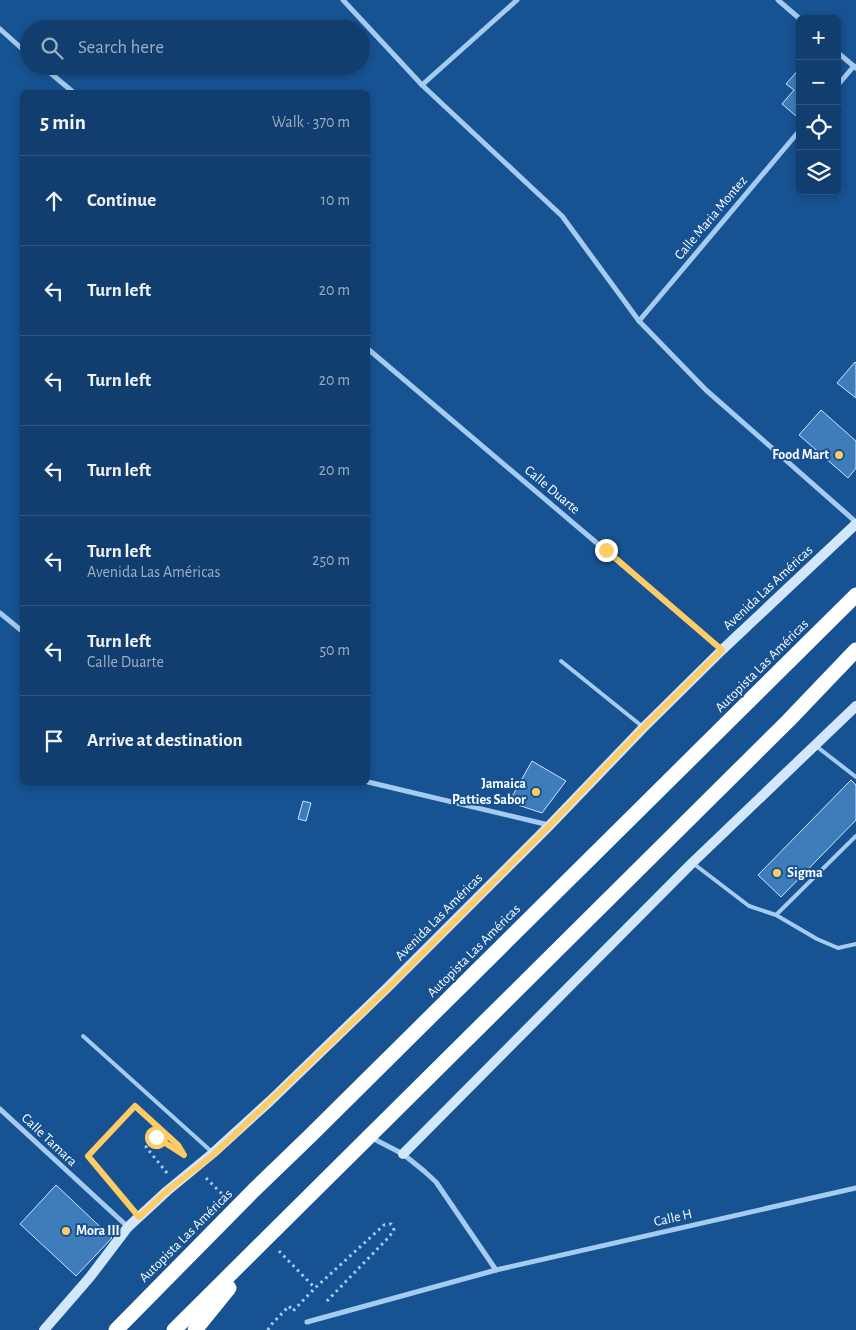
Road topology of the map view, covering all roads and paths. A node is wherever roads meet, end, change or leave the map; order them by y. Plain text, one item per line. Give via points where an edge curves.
1 (343, 0) edge
2 (517, 0) edge
3 (778, 0) edge
4 (796, 16) edge
5 (362, 20) edge
6 (0, 29) edge
7 (370, 29) edge
8 (20, 46) edge
9 (841, 55) edge
10 (855, 67) edge
11 (52, 75) edge
12 (841, 82) edge
13 (422, 85) junction
14 (70, 90) edge
15 (796, 135) edge
16 (639, 321) junction
17 (370, 351) edge
18 (856, 523) edge
19 (856, 596) edge
20 (0, 613) edge
21 (20, 629) edge
22 (722, 650) junction
23 (856, 650) edge
24 (561, 661) dead end
25 (856, 706) edge
26 (643, 728) junction
27 (816, 746) junction
28 (856, 776) edge
29 (370, 782) edge
30 (550, 825) junction
31 (856, 836) edge
32 (692, 863) junction
33 (776, 915) junction
34 (856, 944) edge
35 (83, 1036) dead end
36 (0, 1110) edge
37 (370, 1137) junction
38 (214, 1154) junction
39 (403, 1154) junction
40 (159, 1165) dead end
41 (856, 1188) edge
42 (139, 1217) junction
43 (128, 1227) junction
44 (269, 1237) junction
45 (496, 1270) junction
46 (306, 1322) joint
47 (44, 1330) edge
48 (116, 1330) edge
49 (174, 1330) edge
50 (196, 1330) edge
51 (268, 1330) edge

1 - 5 street
2 - 13 street
3 - 4 street
6 - 8 street
7 - 13 street
9 - 10 street
10 - 12 street
11 - 14 street
13 - 16 street via 562,216
15 - 16 street, Calle Maria Montez
16 - 18 street via 706,390
17 - 22 street, Calle Duarte
18 - 22 street, Avenida Las Américas
19 - 48 highway, Autopista Las Américas
20 - 21 street
22 - 26 street, Avenida Las Américas
23 - 37 highway
24 - 26 lane
25 - 27 street
26 - 30 street, Avenida Las Américas
27 - 28 lane
27 - 32 street
29 - 30 street
30 - 38 street, Avenida Las Américas via 388,988
31 - 33 lane
32 - 33 lane via 750,906
32 - 39 street
33 - 34 lane via 838,948
35 - 38 lane
36 - 43 street, Calle Tamara
37 - 39 street
37 - 44 highway
38 - 42 street, Avenida Las Américas
39 - 45 street via 436,1182
40 - 42 path via 146,1147 156,1137 184,1155 178,1145 135,1106 88,1156
41 - 45 street, Calle H
42 - 43 street, Avenida Las Américas
43 - 47 street, Avenida Las Américas
44 - 49 highway
44 - 50 highway
45 - 46 street, Calle H
46 - 51 path via 390,1237 394,1230 391,1224 384,1225 293,1310 289,1306

